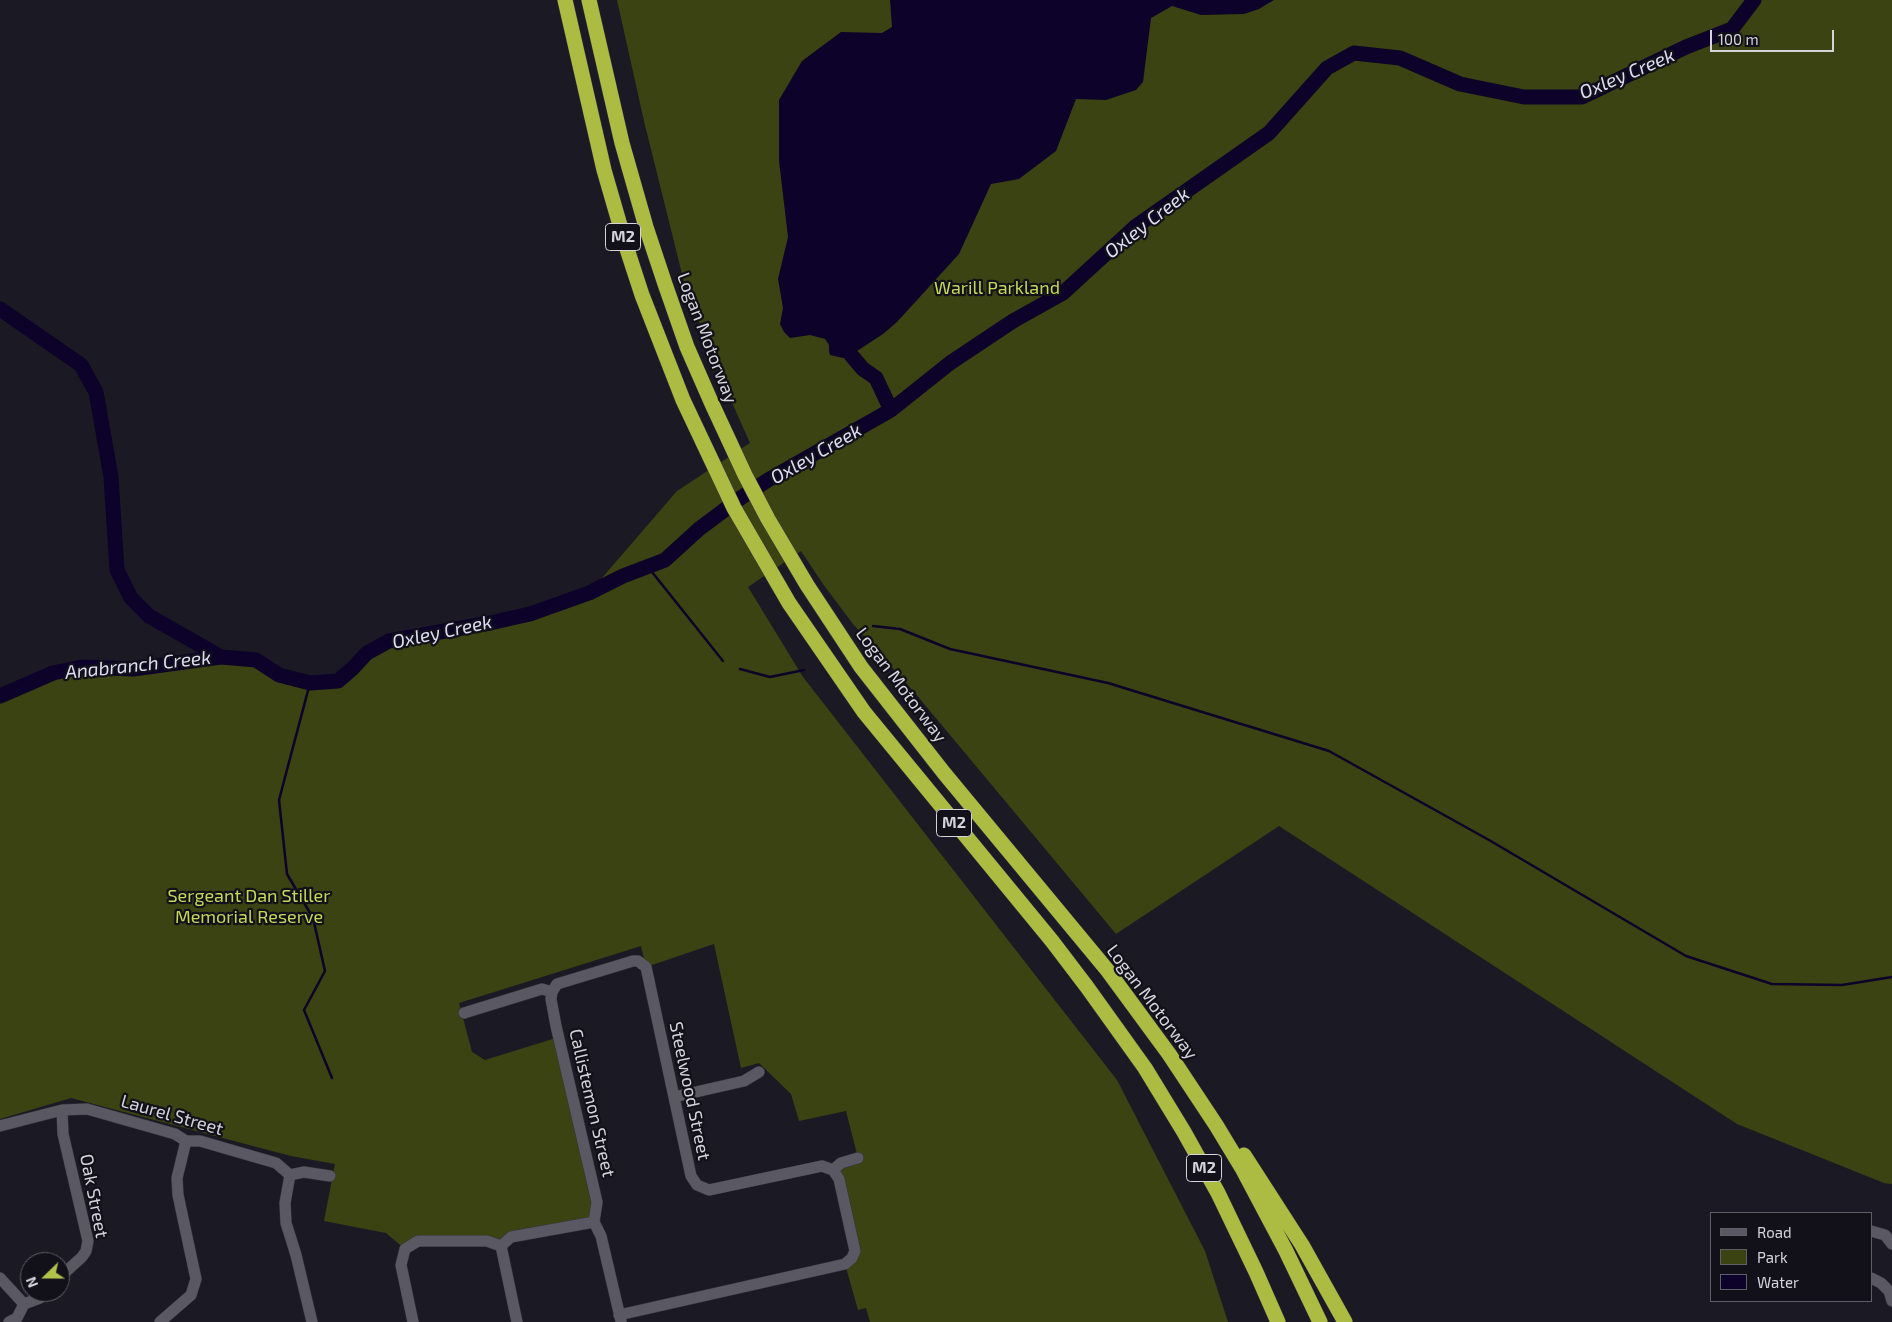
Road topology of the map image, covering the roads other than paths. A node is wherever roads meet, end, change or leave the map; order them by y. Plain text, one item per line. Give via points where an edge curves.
1 (565, 0) edge
2 (589, 0) edge
3 (552, 992) junction
4 (464, 1012) dead end
5 (759, 1072) dead end
6 (674, 1097) junction
7 (62, 1110) junction
8 (1216, 1125) junction
9 (0, 1126) edge
10 (186, 1141) junction
11 (858, 1158) dead end
12 (833, 1170) junction
13 (290, 1174) junction
14 (330, 1176) dead end
15 (594, 1222) junction
16 (1872, 1231) edge
17 (1892, 1244) edge
18 (501, 1246) junction
19 (70, 1268) edge
20 (1256, 1272) junction
21 (0, 1278) edge
22 (1872, 1278) edge
23 (1892, 1301) edge
24 (29, 1302) edge
25 (24, 1304) junction
26 (620, 1319) edge
27 (10, 1322) edge
28 (160, 1322) edge
29 (312, 1322) edge
30 (413, 1322) edge
31 (517, 1322) edge
32 (1270, 1322) edge
33 (1278, 1322) edge
34 (1320, 1322) edge
35 (1345, 1322) edge

1 - 20 highway, M2 via 604,170 626,246 667,361 738,516 808,632 864,712 1052,941 1145,1068 1218,1193
2 - 8 highway, Logan Motorway / M2 via 622,143 646,227 687,347 764,511 861,667 944,774 1108,972 1169,1054
3 - 4 street via 542,988
3 - 6 street, Steelwood Street via 557,984 632,961 646,967
3 - 15 street, Callistemon Street via 556,1026 597,1202
5 - 6 street via 744,1081
6 - 12 street, Steelwood Street via 690,1176 697,1185 709,1190 822,1166
7 - 9 street, Laurel Street
7 - 10 street, Laurel Street via 87,1109 174,1134
7 - 19 street, Oak Street via 64,1134 88,1241 82,1258
8 - 34 highway, Logan Motorway / M2 via 1265,1210
8 - 35 highway via 1232,1137 1277,1204
10 - 13 street, Laurel Street via 200,1141 276,1163
10 - 28 street via 176,1178 196,1279 191,1295
11 - 12 street via 840,1163
12 - 26 street via 839,1179 855,1251 844,1264
13 - 14 street via 304,1172
13 - 29 street via 285,1203 286,1223
15 - 18 street via 511,1237
15 - 26 street via 602,1236
16 - 17 street via 1885,1235
18 - 30 street via 487,1241 418,1242 405,1249 401,1265
18 - 31 street
20 - 32 highway via 1259,1295
20 - 33 highway, M2
21 - 25 street
22 - 23 street via 1882,1283
24 - 25 street
25 - 27 street via 17,1318

